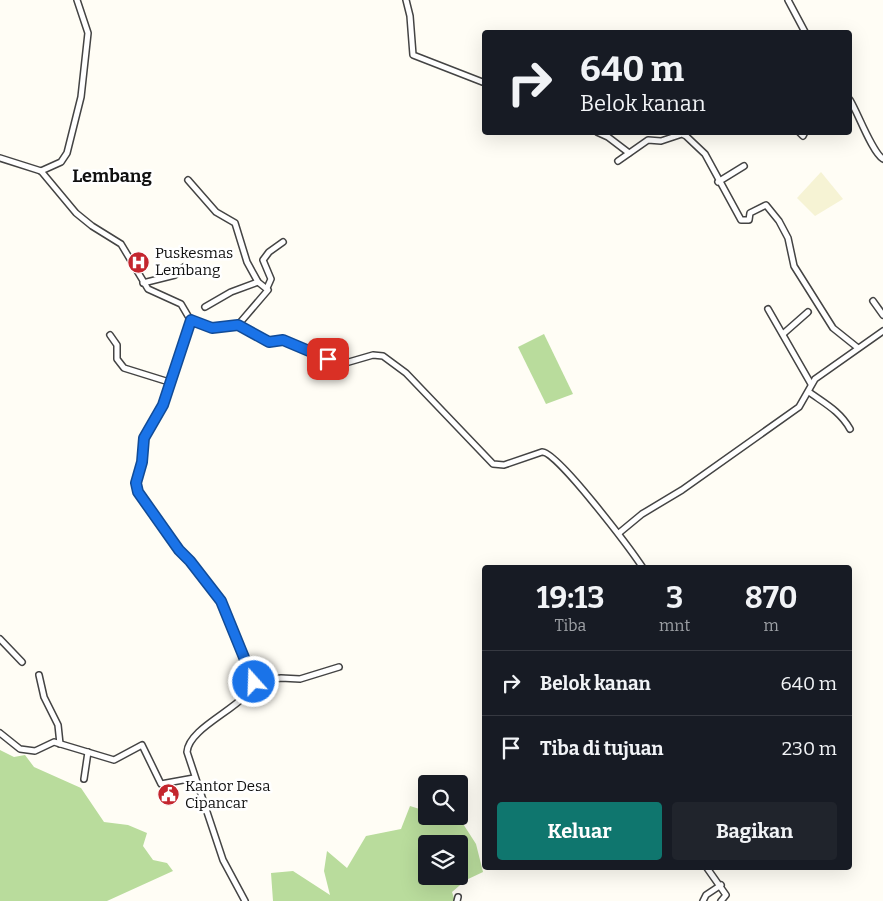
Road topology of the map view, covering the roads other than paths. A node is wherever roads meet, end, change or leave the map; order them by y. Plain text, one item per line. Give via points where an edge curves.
1 (406, 0) edge
2 (788, 0) edge
3 (77, 3) edge
4 (804, 30) edge
5 (482, 82) edge
6 (852, 104) edge
7 (604, 135) edge
8 (682, 135) edge
9 (686, 135) edge
10 (629, 153) junction
11 (0, 158) edge
12 (883, 159) edge
13 (618, 161) dead end
14 (744, 166) dead end
15 (40, 171) junction
16 (188, 180) dead end
17 (718, 182) junction
18 (283, 242) dead end
19 (184, 266) dead end
20 (258, 282) junction
21 (143, 283) junction
22 (267, 288) junction
23 (873, 302) dead end
24 (205, 307) dead end
25 (768, 309) dead end
26 (808, 312) dead end
27 (883, 315) edge
28 (191, 320) junction
29 (238, 325) junction
30 (883, 331) edge
31 (784, 334) junction
32 (110, 336) dead end
33 (858, 348) junction
34 (169, 382) junction
35 (811, 384) junction
36 (809, 392) junction
37 (850, 428) dead end
38 (619, 533) junction
39 (641, 565) edge
40 (0, 639) edge
41 (22, 662) dead end
42 (339, 667) dead end
43 (39, 675) dead end
44 (254, 682) junction
45 (0, 733) edge
46 (60, 744) junction
47 (88, 752) junction
48 (194, 778) junction
49 (84, 779) dead end
50 (709, 870) edge
51 (721, 885) junction
52 (245, 901) edge
53 (703, 901) edge
54 (721, 901) edge

1 - 5 street via 412,55
2 - 4 street
3 - 15 street via 88,33 80,98 67,153 62,162
6 - 12 street via 874,151
7 - 10 street
8 - 10 street via 662,141 648,140
9 - 17 street via 705,154
10 - 13 street
11 - 15 street
14 - 17 street
15 - 21 street via 76,213 121,244
16 - 20 street via 216,212 235,222 247,262
17 - 33 street via 741,220 749,220 750,213 766,205 772,211 788,238 794,266 833,328
18 - 22 street via 263,260 271,279
19 - 21 street via 175,275
20 - 22 street
20 - 24 street
21 - 28 street via 150,291 180,304
22 - 29 street via 268,292
23 - 27 street
25 - 31 street
26 - 31 street
28 - 29 street via 212,328
28 - 34 street via 184,348
29 - 38 street via 269,342 288,342 342,364 373,354 383,356 406,373 492,464 504,465 547,452 580,484 593,505
30 - 33 street
31 - 35 street
32 - 34 street via 117,346 117,359 124,368
33 - 35 street
34 - 44 street via 160,412 144,438 136,486 179,550 221,601
35 - 36 street
36 - 37 street via 830,405
36 - 38 street via 799,406
38 - 39 street
40 - 41 street
42 - 44 street via 300,679
43 - 46 street via 44,697 58,725
44 - 48 street via 242,697 191,739 187,752
45 - 46 street via 13,745 31,751 49,743
46 - 47 street
47 - 48 street via 117,760 142,746 161,784
47 - 49 street
48 - 52 street via 223,860
50 - 51 street
51 - 53 street
51 - 54 street via 726,896

